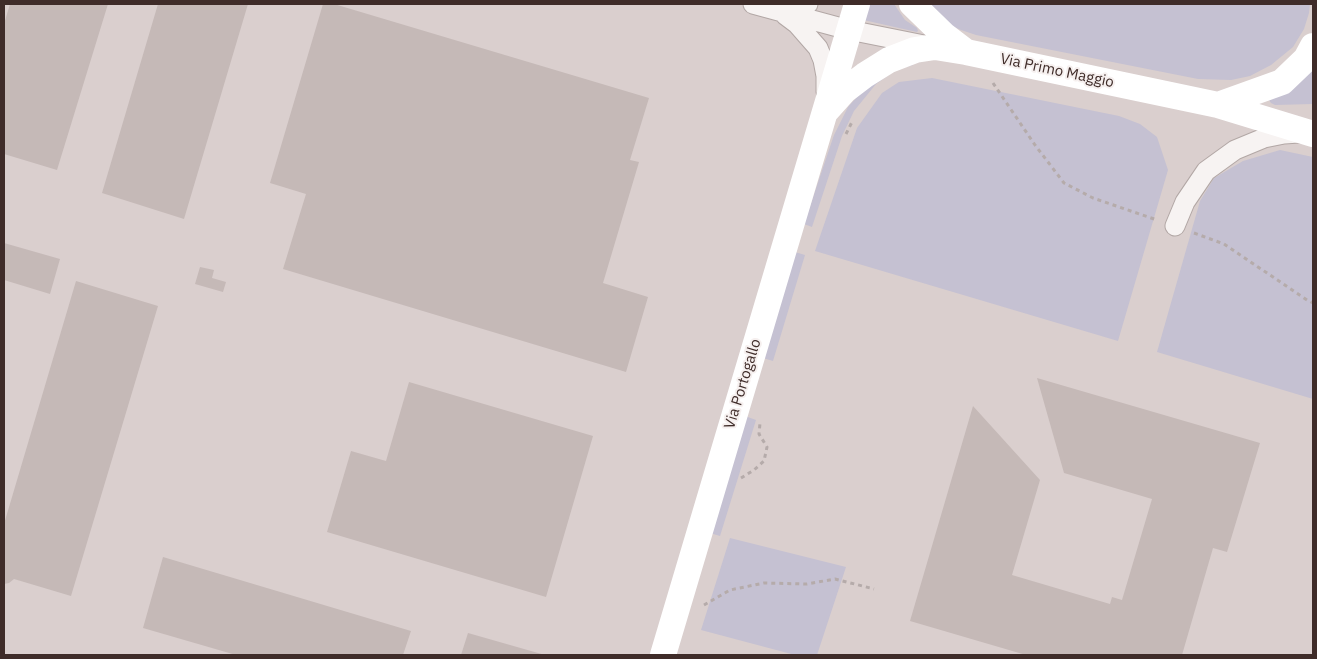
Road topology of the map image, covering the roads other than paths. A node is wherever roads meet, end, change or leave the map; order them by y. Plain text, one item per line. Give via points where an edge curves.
1 (752, 4) edge
2 (808, 4) edge
3 (857, 4) edge
4 (912, 4) edge
5 (782, 12) junction
6 (849, 30) junction
7 (1313, 46) edge
8 (935, 47) junction
9 (966, 52) junction
10 (1218, 105) junction
11 (824, 113) junction
12 (1310, 133) edge
13 (1175, 226) road end
14 (663, 655) edge

1 - 5 street
2 - 5 street
3 - 6 main road, Via Portogallo
4 - 9 main road, Via Primo Maggio
5 - 6 street
5 - 11 street via 808,36 823,60 826,76
6 - 8 street
6 - 11 main road, Via Portogallo
7 - 10 main road via 1306,59 1282,82
8 - 9 main road, Via Portogallo
8 - 11 main road, Via Portogallo via 915,50 889,60 844,91
9 - 10 main road, Via Primo Maggio
10 - 12 main road
11 - 14 main road, Via Portogallo
12 - 13 street via 1264,138 1235,150 1206,171 1185,202

